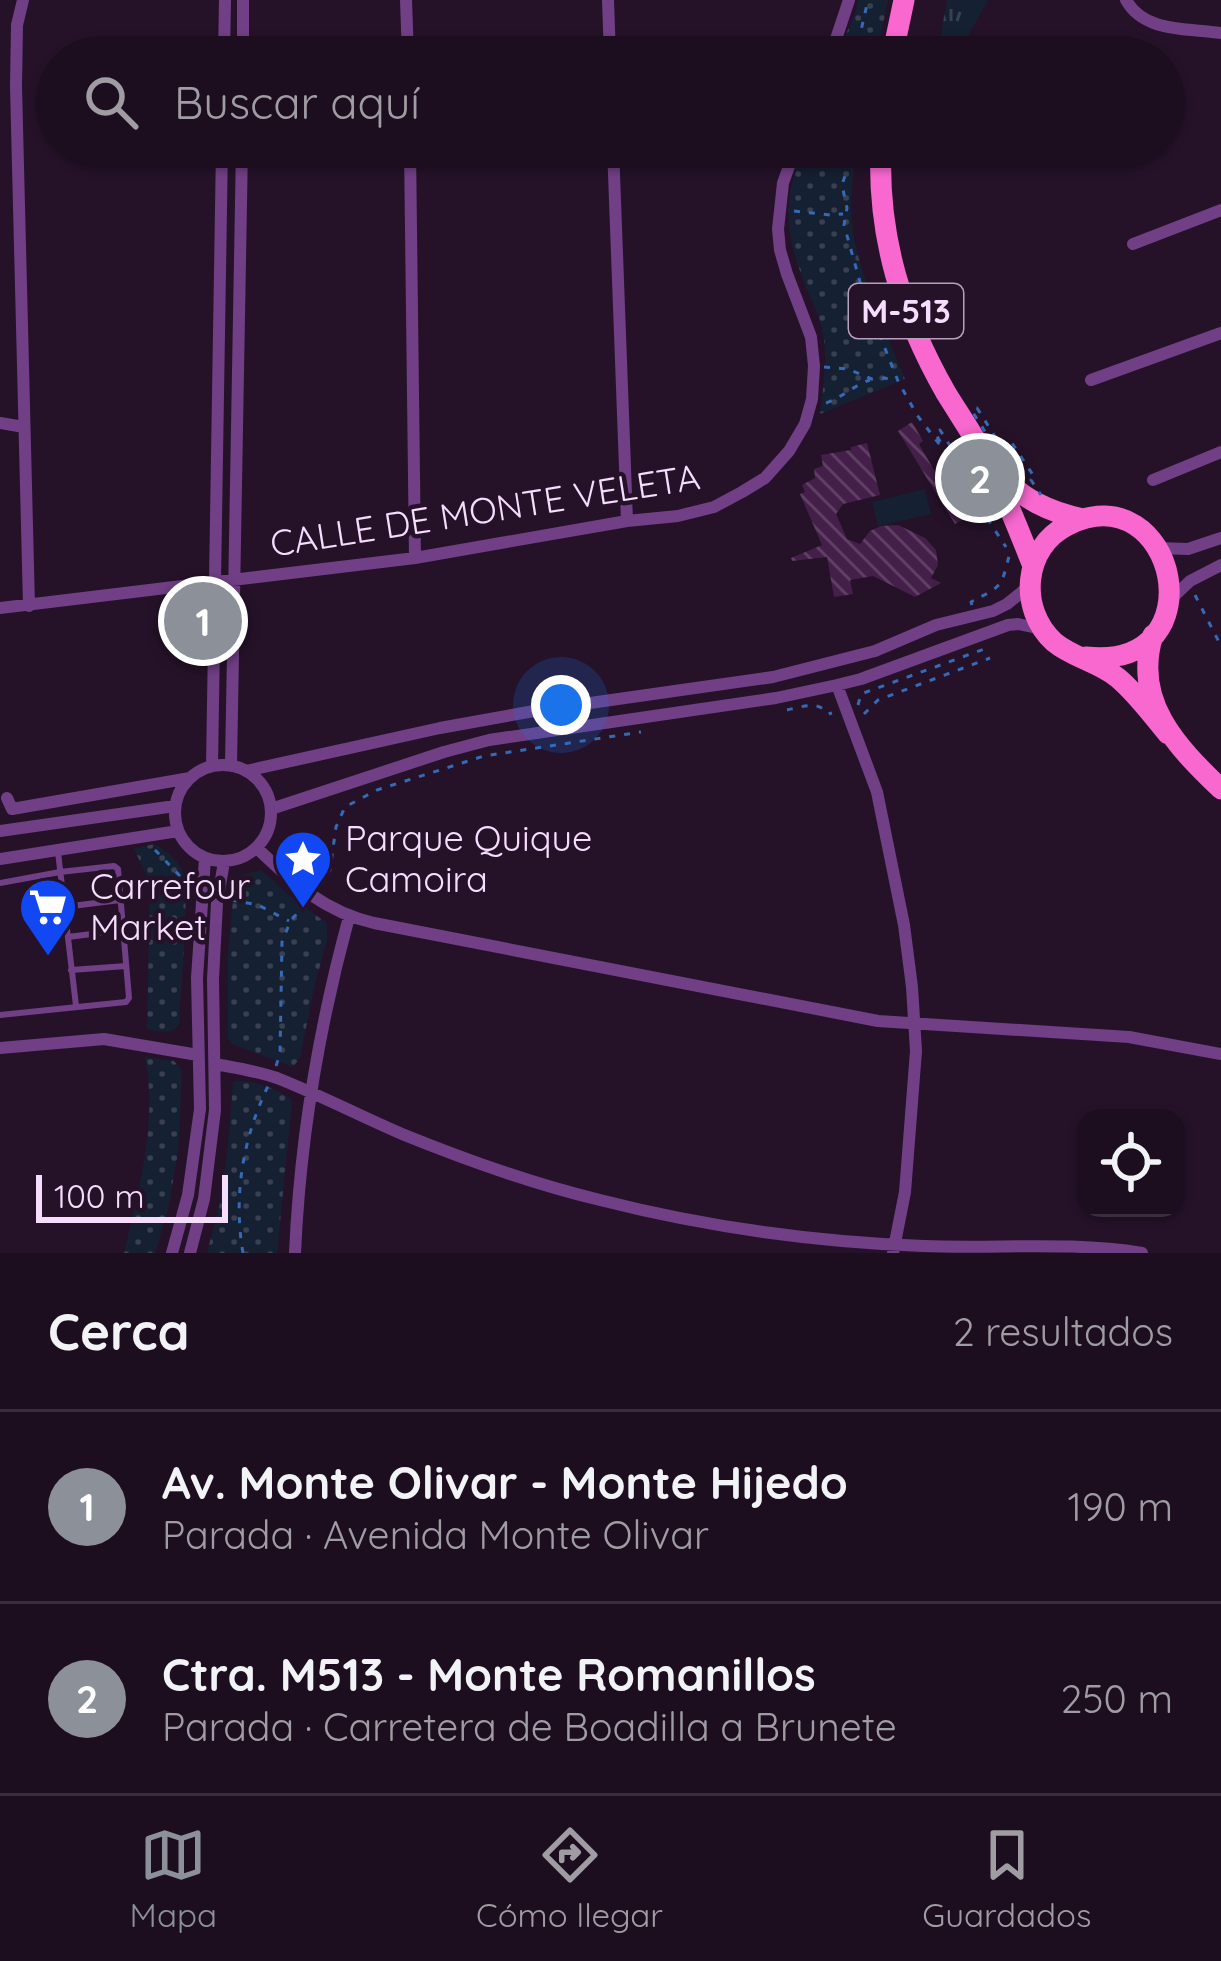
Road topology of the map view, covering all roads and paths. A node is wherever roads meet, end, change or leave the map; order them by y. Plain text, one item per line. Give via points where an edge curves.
1 (22, 0) edge
2 (225, 0) edge
3 (244, 0) edge
4 (406, 0) edge
5 (608, 0) edge
6 (849, 0) edge
7 (868, 0) edge
8 (904, 0) edge
9 (1126, 0) edge
10 (1221, 33) edge
11 (224, 36) edge
12 (243, 36) edge
13 (407, 36) edge
14 (609, 36) edge
15 (837, 36) edge
16 (860, 36) edge
17 (896, 36) edge
18 (222, 168) edge
19 (242, 168) edge
20 (410, 168) edge
21 (614, 168) edge
22 (788, 168) edge
23 (847, 168) edge
24 (880, 168) edge
25 (778, 210) junction
26 (1221, 210) edge
27 (845, 214) junction
28 (220, 234) junction
29 (240, 235) junction
30 (1133, 244) dead end
31 (220, 268) junction
32 (240, 268) junction
33 (1221, 333) edge
34 (814, 367) junction
35 (872, 379) junction
36 (1091, 380) dead end
37 (901, 386) junction
38 (809, 410) junction
39 (0, 423) edge
40 (24, 428) junction
41 (1221, 452) edge
42 (986, 459) junction
43 (1153, 480) dead end
44 (1041, 495) dead end
45 (979, 506) junction
46 (1083, 519) junction
47 (627, 521) junction
48 (1221, 538) edge
49 (1158, 548) junction
50 (415, 558) junction
51 (1221, 566) edge
52 (1031, 576) junction
53 (236, 579) junction
54 (215, 582) junction
55 (1194, 594) dead end
56 (1170, 600) junction
57 (29, 606) junction
58 (0, 608) edge
59 (975, 616) junction
60 (1042, 629) junction
61 (982, 633) junction
62 (1154, 634) junction
63 (1221, 646) edge
64 (875, 651) junction
65 (1086, 657) junction
66 (990, 658) dead end
67 (799, 670) junction
68 (882, 671) junction
69 (836, 686) junction
70 (799, 693) junction
71 (770, 712) dead end
72 (851, 713) junction
73 (652, 730) dead end
74 (1168, 734) junction
75 (212, 766) junction
76 (231, 766) junction
77 (246, 771) junction
78 (190, 778) junction
79 (1221, 789) edge
80 (7, 798) dead end
81 (175, 806) junction
82 (272, 809) junction
83 (54, 823) junction
84 (0, 831) edge
85 (178, 831) junction
86 (58, 848) junction
87 (257, 848) junction
88 (206, 858) junction
89 (0, 859) edge
90 (224, 862) junction
91 (60, 872) junction
92 (0, 883) edge
93 (311, 896) junction
94 (120, 900) junction
95 (64, 907) junction
96 (349, 917) junction
97 (123, 930) junction
98 (68, 937) junction
99 (126, 966) junction
100 (71, 970) junction
101 (76, 1007) junction
102 (0, 1015) edge
103 (914, 1024) junction
104 (0, 1048) edge
105 (1221, 1054) edge
106 (198, 1055) junction
107 (215, 1064) junction
108 (273, 1076) junction
109 (311, 1093) junction
110 (894, 1249) edge
111 (172, 1253) edge
112 (190, 1253) edge
113 (243, 1253) edge
114 (295, 1253) edge
115 (1142, 1253) edge

1 - 40 street via 16,86
2 - 11 street
3 - 12 street
4 - 13 street
5 - 14 street
6 - 15 street
7 - 16 path
8 - 17 main road
9 - 10 street via 1144,22
18 - 28 street
19 - 29 street
20 - 50 street
21 - 47 street
22 - 25 street, CALLE DE MONTE VELETA
23 - 27 path
24 - 42 main road, M-513 via 880,206 901,298
25 - 27 path
25 - 34 street, CALLE DE MONTE VELETA via 780,250
26 - 30 street
27 - 37 path via 864,296
28 - 29 street
28 - 31 street
29 - 32 street
31 - 32 street
31 - 54 street
32 - 53 street
33 - 36 street
34 - 35 path
34 - 38 street, CALLE DE MONTE VELETA
35 - 37 path
35 - 38 path
37 - 45 path via 946,453 964,499
38 - 47 street, CALLE DE MONTE VELETA via 766,478 714,507
39 - 40 street
40 - 57 street
41 - 43 street
42 - 46 main road, M-513 via 1033,502
42 - 52 main road, M-513
44 - 45 path, bridge via 1010,440 1001,446 976,408 996,448 965,469 935,433
45 - 59 path via 1009,557 998,588 971,602
46 - 49 main road via 1125,522
46 - 52 main road via 1043,545
47 - 50 street, CALLE DE MONTE VELETA
48 - 49 street
49 - 56 main road
50 - 53 street, CALLE DE MONTE VELETA
51 - 56 street
52 - 59 street via 1007,604
52 - 60 main road
53 - 54 street, CALLE DE MONTE VELETA
53 - 76 street
54 - 57 street, CALLE DE MONTE VELETA
54 - 75 street
55 - 63 path
56 - 62 main road
57 - 58 street, CALLE DE MONTE VELETA
59 - 64 street
60 - 61 street via 1018,624
60 - 65 main road
61 - 68 street
61 - 72 path via 987,648 861,694
62 - 65 main road via 1130,652
62 - 74 main road via 1150,683
64 - 67 street
64 - 68 street via 884,657
65 - 74 main road via 1118,678
66 - 72 path
67 - 70 street
67 - 77 street via 458,724
68 - 69 street
69 - 70 street
69 - 72 street
70 - 82 street via 490,740
71 - 72 path via 817,705 828,715
72 - 103 street via 877,792 904,925
73 - 93 path via 484,756 377,790 345,807 330,870
74 - 79 main road
75 - 76 street
75 - 78 street
76 - 77 street
77 - 82 street
78 - 80 street via 12,809
78 - 81 street
81 - 83 street
81 - 85 street
82 - 87 street
83 - 84 street
83 - 86 street
85 - 86 street
85 - 88 street
86 - 89 street
86 - 91 lane
87 - 90 street
87 - 93 street
88 - 90 street
88 - 106 street
90 - 107 street
91 - 92 lane
91 - 94 lane via 113,866
91 - 95 lane
93 - 96 street
93 - 108 path via 282,942
94 - 95 lane
94 - 97 lane
95 - 98 lane
96 - 103 street
96 - 109 street
97 - 98 lane
97 - 99 lane
98 - 100 lane
99 - 100 lane
99 - 101 lane via 127,1002
100 - 101 lane
101 - 102 lane
103 - 105 street via 1129,1037
103 - 110 street
104 - 106 street via 104,1040
106 - 111 street via 200,1109
107 - 108 street
107 - 112 street via 204,1199
108 - 109 street
108 - 113 path via 242,1168
109 - 110 street via 459,1155 600,1200
109 - 114 street
110 - 115 street via 1106,1246

